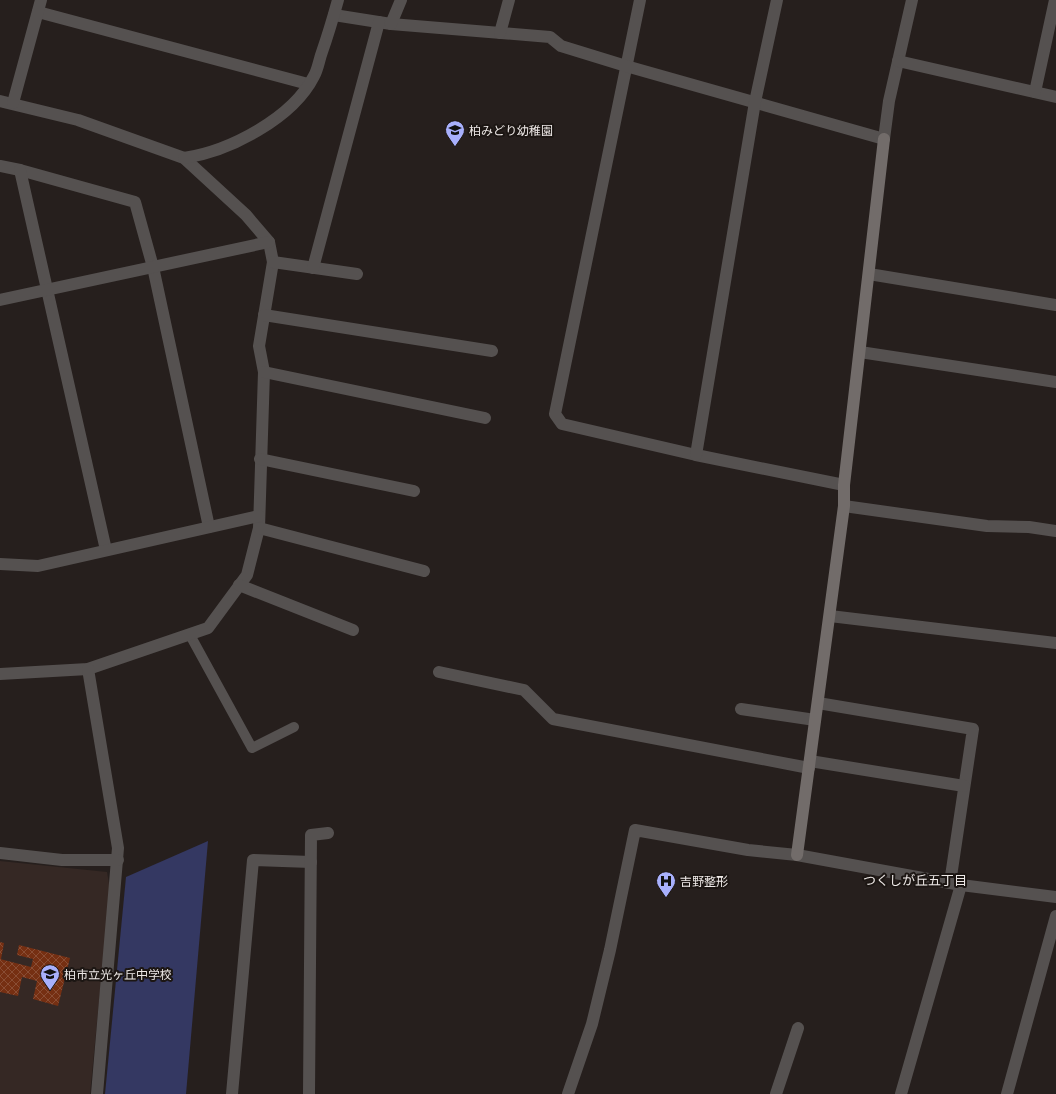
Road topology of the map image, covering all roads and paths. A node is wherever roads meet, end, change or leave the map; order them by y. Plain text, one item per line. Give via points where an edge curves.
1 (41, 0) edge
2 (338, 0) edge
3 (401, 0) edge
4 (509, 0) edge
5 (640, 0) edge
6 (777, 0) edge
7 (912, 0) edge
8 (1055, 0) edge
9 (38, 12) junction
10 (334, 15) junction
11 (385, 23) junction
12 (500, 33) junction
13 (898, 61) junction
14 (626, 66) junction
15 (308, 84) junction
16 (1035, 92) junction
17 (1056, 97) edge
18 (0, 101) edge
19 (755, 102) junction
20 (13, 103) junction
21 (884, 139) junction
22 (184, 158) junction
23 (0, 166) edge
24 (20, 170) junction
25 (269, 242) junction
26 (273, 262) junction
27 (154, 267) junction
28 (313, 268) junction
29 (357, 274) dead end
30 (869, 274) junction
31 (47, 290) junction
32 (0, 300) edge
33 (1056, 305) edge
34 (264, 315) junction
35 (492, 351) dead end
36 (860, 352) junction
37 (264, 372) junction
38 (1056, 382) edge
39 (484, 418) dead end
40 (696, 454) junction
41 (260, 459) junction
42 (844, 486) junction
43 (414, 491) dead end
44 (844, 506) junction
45 (259, 522) junction
46 (209, 527) junction
47 (1056, 531) edge
48 (106, 550) junction
49 (0, 563) edge
50 (424, 571) dead end
51 (239, 585) junction
52 (830, 616) junction
53 (353, 630) dead end
54 (190, 635) junction
55 (1056, 643) edge
56 (88, 669) junction
57 (438, 672) dead end
58 (0, 674) edge
59 (818, 703) junction
60 (741, 709) dead end
61 (815, 720) junction
62 (294, 727) dead end
63 (809, 764) junction
64 (964, 786) junction
65 (328, 833) dead end
66 (0, 853) edge
67 (797, 855) junction
68 (118, 860) junction
69 (311, 862) junction
70 (956, 884) junction
71 (1056, 897) edge
72 (1056, 916) edge
73 (798, 1028) dead end
74 (97, 1094) edge
75 (232, 1094) edge
76 (309, 1094) edge
77 (568, 1094) edge
78 (776, 1094) edge
79 (901, 1094) edge
80 (1007, 1094) edge

1 - 9 street
2 - 10 street
3 - 11 street
4 - 12 street
5 - 14 street
6 - 19 street
7 - 13 street
8 - 16 street
9 - 15 street
9 - 20 street
10 - 11 street
10 - 15 street via 314,75
11 - 12 street
11 - 28 street
12 - 14 street via 550,37 561,46
13 - 16 street
13 - 21 street
14 - 19 street
14 - 40 street via 555,414 562,424
15 - 22 street via 286,112 262,128 202,155
16 - 17 street
18 - 20 street
19 - 21 street
19 - 40 street
20 - 22 street via 78,120
21 - 30 street
22 - 25 street via 246,215
23 - 24 street
24 - 27 street via 135,202
24 - 31 street
25 - 26 street
25 - 27 street
26 - 28 street
26 - 34 street
27 - 31 street
27 - 46 street
28 - 29 street
30 - 33 street
30 - 36 street
31 - 32 street
31 - 48 street
34 - 35 street
34 - 37 street via 259,346
36 - 38 street
36 - 42 street
37 - 39 street
37 - 41 street
40 - 42 street
41 - 43 street
41 - 45 street
42 - 44 street
44 - 47 street via 986,526 1029,527
44 - 52 street
45 - 46 street
45 - 50 street
45 - 51 street via 247,574
46 - 48 street
48 - 49 street via 38,566
51 - 53 street
51 - 54 street via 208,628
52 - 55 street
52 - 59 street
54 - 56 street
54 - 62 lane via 252,748
56 - 58 street
56 - 68 street
57 - 63 street via 524,690 553,719
59 - 61 street
59 - 64 street via 973,728
60 - 61 street
61 - 63 street
63 - 64 street
63 - 67 street
64 - 70 street
65 - 69 street via 311,835
66 - 68 street via 62,860
67 - 70 street
67 - 77 street via 748,850 635,830 592,1024
68 - 74 street
69 - 75 street via 253,860
69 - 76 street
70 - 71 street
70 - 79 street
72 - 80 street
73 - 78 street

